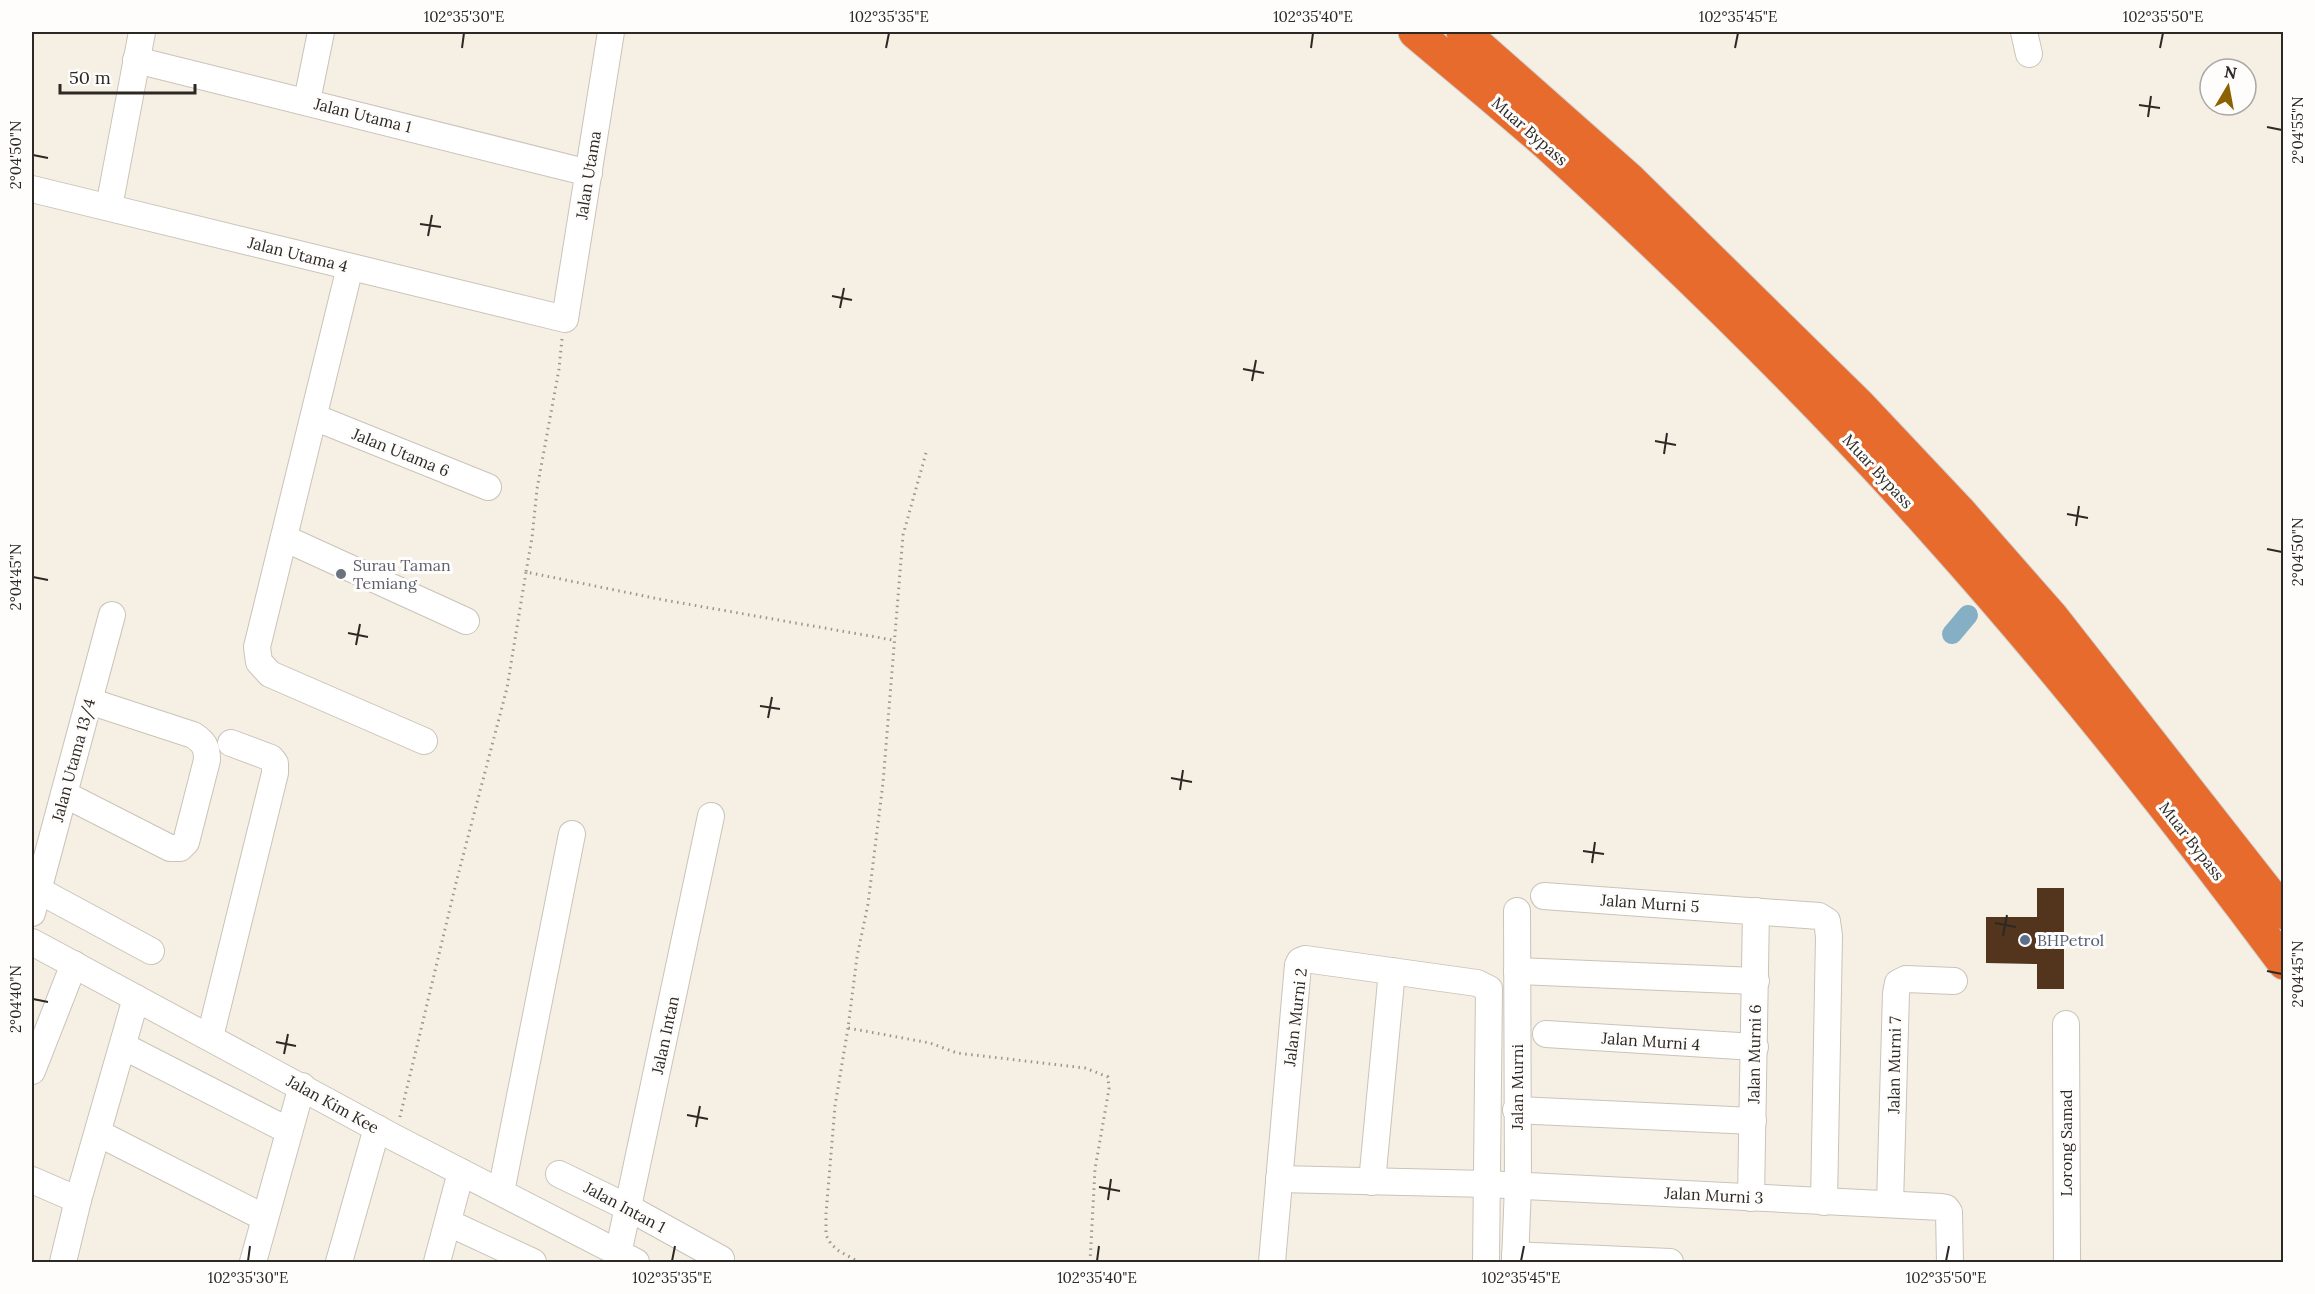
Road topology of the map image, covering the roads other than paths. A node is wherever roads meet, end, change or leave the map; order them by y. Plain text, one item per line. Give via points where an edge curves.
1 (142, 32) edge
2 (321, 32) edge
3 (611, 32) edge
4 (1415, 32) edge
5 (1463, 32) edge
6 (136, 60) junction
7 (307, 101) junction
8 (589, 173) junction
9 (32, 189) edge
10 (109, 207) junction
11 (350, 267) junction
12 (565, 319) joint
13 (314, 417) junction
14 (488, 487) dead end
15 (284, 538) junction
16 (112, 615) dead end
17 (466, 621) dead end
18 (89, 701) junction
19 (424, 741) dead end
20 (231, 743) dead end
21 (64, 794) junction
22 (711, 816) dead end
23 (572, 834) dead end
24 (1544, 896) dead end
25 (34, 903) edge
26 (1517, 911) dead end
27 (1756, 911) junction
28 (2283, 913) edge
29 (32, 942) edge
30 (151, 951) dead end
31 (2283, 963) edge
32 (74, 964) junction
33 (1392, 971) junction
34 (1517, 971) junction
35 (1756, 981) junction
36 (1954, 981) dead end
37 (1488, 989) joint
38 (136, 998) junction
39 (2066, 1024) dead end
40 (1546, 1034) dead end
41 (210, 1037) junction
42 (123, 1046) junction
43 (1755, 1047) junction
44 (32, 1071) edge
45 (302, 1086) junction
46 (1516, 1110) junction
47 (1753, 1121) junction
48 (289, 1131) junction
49 (98, 1133) junction
50 (386, 1133) junction
51 (461, 1172) junction
52 (559, 1174) dead end
53 (1279, 1179) junction
54 (32, 1180) edge
55 (1372, 1182) junction
56 (1487, 1184) junction
57 (1518, 1185) junction
58 (501, 1192) junction
59 (1751, 1198) junction
60 (78, 1200) junction
61 (1824, 1202) junction
62 (1890, 1204) junction
63 (628, 1208) junction
64 (265, 1218) junction
65 (449, 1223) junction
66 (627, 1258) edge
67 (721, 1259) dead end
68 (1515, 1259) edge
69 (63, 1263) edge
70 (253, 1263) edge
71 (339, 1263) edge
72 (437, 1263) edge
73 (533, 1263) edge
74 (1272, 1263) edge
75 (1486, 1263) edge
76 (1670, 1263) edge
77 (1950, 1263) edge
78 (2067, 1263) edge

1 - 6 street
2 - 7 street
3 - 8 street, Jalan Utama
4 - 31 highway, Muar Bypass via 1545,143 1650,240 1823,411 1937,534 2053,669 2140,774
5 - 28 highway, Muar Bypass via 1628,178 1860,406 1959,511 2052,617
6 - 7 street, Jalan Utama 1
6 - 10 street
7 - 8 street, Jalan Utama 1
8 - 12 street, Jalan Utama
9 - 10 street, Jalan Utama 4
10 - 11 street, Jalan Utama 4
11 - 12 street, Jalan Utama 4
11 - 13 street
13 - 14 street, Jalan Utama 6
13 - 15 street
15 - 17 street
15 - 19 street via 257,647 259,662 270,675
16 - 18 street, Jalan Utama 13/4
18 - 21 street, Jalan Utama 13/4
18 - 21 street via 193,735 207,748 186,842 180,848 170,848
20 - 41 street via 271,758 275,773
21 - 25 street, Jalan Utama 13/4
22 - 63 street, Jalan Intan
23 - 58 street
24 - 27 street, Jalan Murni 5
25 - 30 street
26 - 34 street, Jalan Murni
27 - 35 street, Jalan Murni 6
27 - 61 street, Jalan Murni 5 via 1819,916 1827,921
29 - 32 street, Jalan Kim Kee
32 - 38 street, Jalan Kim Kee
32 - 44 street
33 - 37 street, Jalan Murni 2 via 1477,983
33 - 53 street, Jalan Murni 2 via 1300,961
33 - 55 street
34 - 35 street
34 - 46 street, Jalan Murni
35 - 43 street, Jalan Murni 6
36 - 62 street, Jalan Murni 7 via 1906,978 1898,983
37 - 56 street, Jalan Murni
38 - 41 street, Jalan Kim Kee
38 - 42 street
39 - 78 street, Lorong Samad
40 - 43 street, Jalan Murni 4
41 - 45 street, Jalan Kim Kee
42 - 48 street
42 - 49 street
43 - 47 street, Jalan Murni 6
45 - 48 street
45 - 50 street, Jalan Kim Kee
46 - 47 street
46 - 57 street, Jalan Murni
47 - 59 street, Jalan Murni 6
48 - 64 street
49 - 60 street
49 - 64 street
50 - 51 street, Jalan Kim Kee
50 - 71 street
51 - 58 street, Jalan Kim Kee
51 - 65 street
52 - 63 street, Jalan Intan 1
53 - 55 street, Jalan Murni 3
53 - 74 street, Jalan Murni 2
54 - 60 street
55 - 56 street, Jalan Murni 3
56 - 57 street, Jalan Murni 3
56 - 75 street, Jalan Murni
57 - 59 street, Jalan Murni 3
57 - 68 street, Jalan Murni
58 - 66 street, Jalan Kim Kee
59 - 61 street, Jalan Murni 3
60 - 69 street
61 - 62 street, Jalan Murni 3
62 - 77 street, Jalan Murni 3 via 1946,1208
63 - 66 street, Jalan Intan
63 - 67 street, Jalan Intan 1
64 - 70 street
65 - 72 street
65 - 73 street
68 - 76 street

